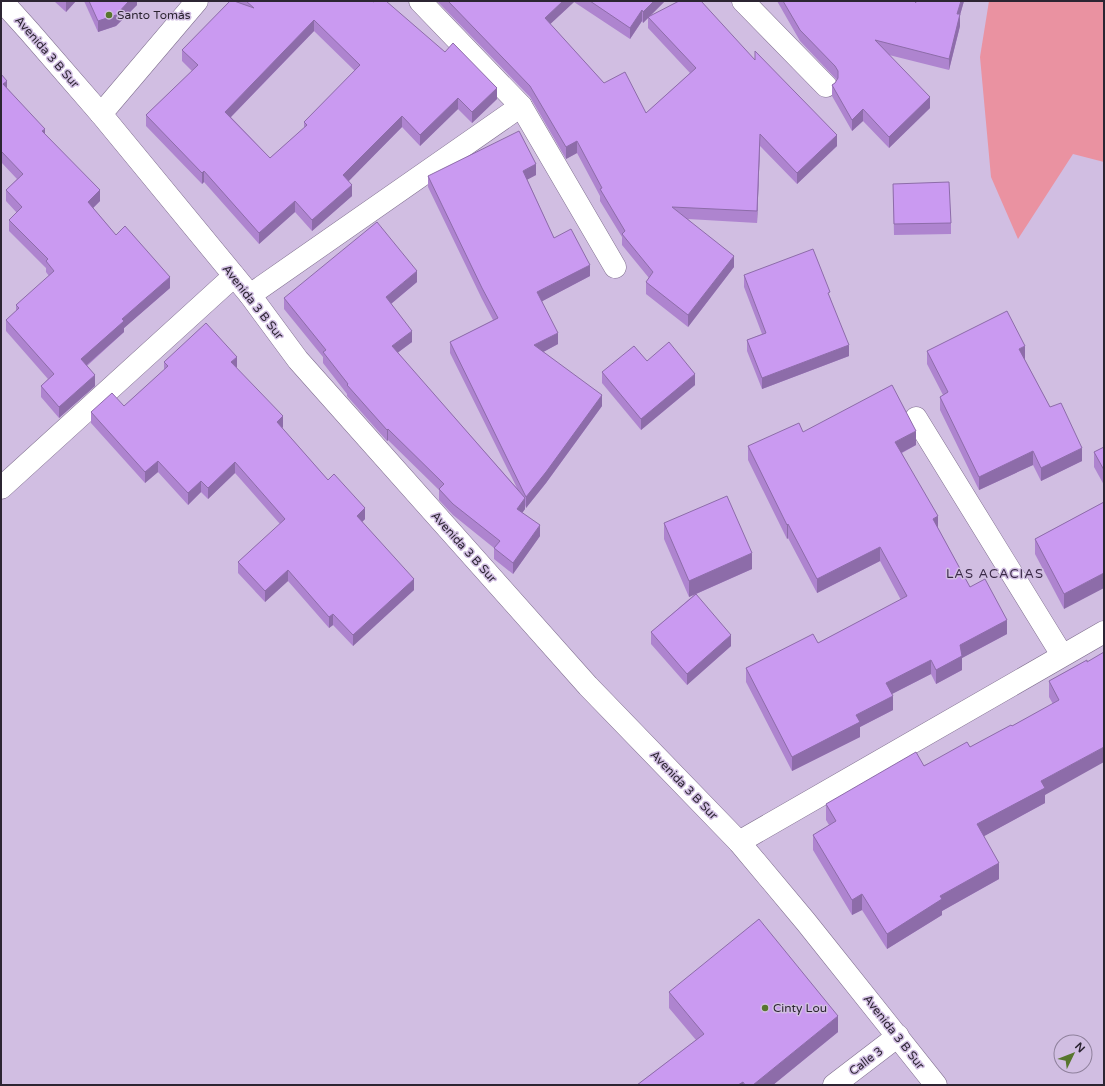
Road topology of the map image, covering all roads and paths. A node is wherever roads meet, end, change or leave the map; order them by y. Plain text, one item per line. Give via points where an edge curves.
1 (2, 1) edge
2 (197, 1) edge
3 (420, 1) edge
4 (743, 1) edge
5 (826, 86) dead end
6 (521, 106) junction
7 (101, 114) junction
8 (615, 267) dead end
9 (234, 276) junction
10 (250, 295) junction
11 (916, 418) dead end
12 (1, 488) edge
13 (1104, 632) edge
14 (1062, 655) junction
15 (739, 842) junction
16 (898, 1036) junction
17 (834, 1085) edge
18 (936, 1085) edge

1 - 7 street, Avenida 3 B Sur
2 - 7 street
3 - 6 street
4 - 5 street
6 - 8 street
6 - 10 street
7 - 9 street, Avenida 3 B Sur
9 - 10 street, Avenida 3 B Sur
9 - 12 street
10 - 15 street, Avenida 3 B Sur via 298,360 577,674
11 - 14 street
13 - 14 street
14 - 15 street
15 - 16 street, Avenida 3 B Sur
16 - 17 street, Calle 3
16 - 18 street, Avenida 3 B Sur

